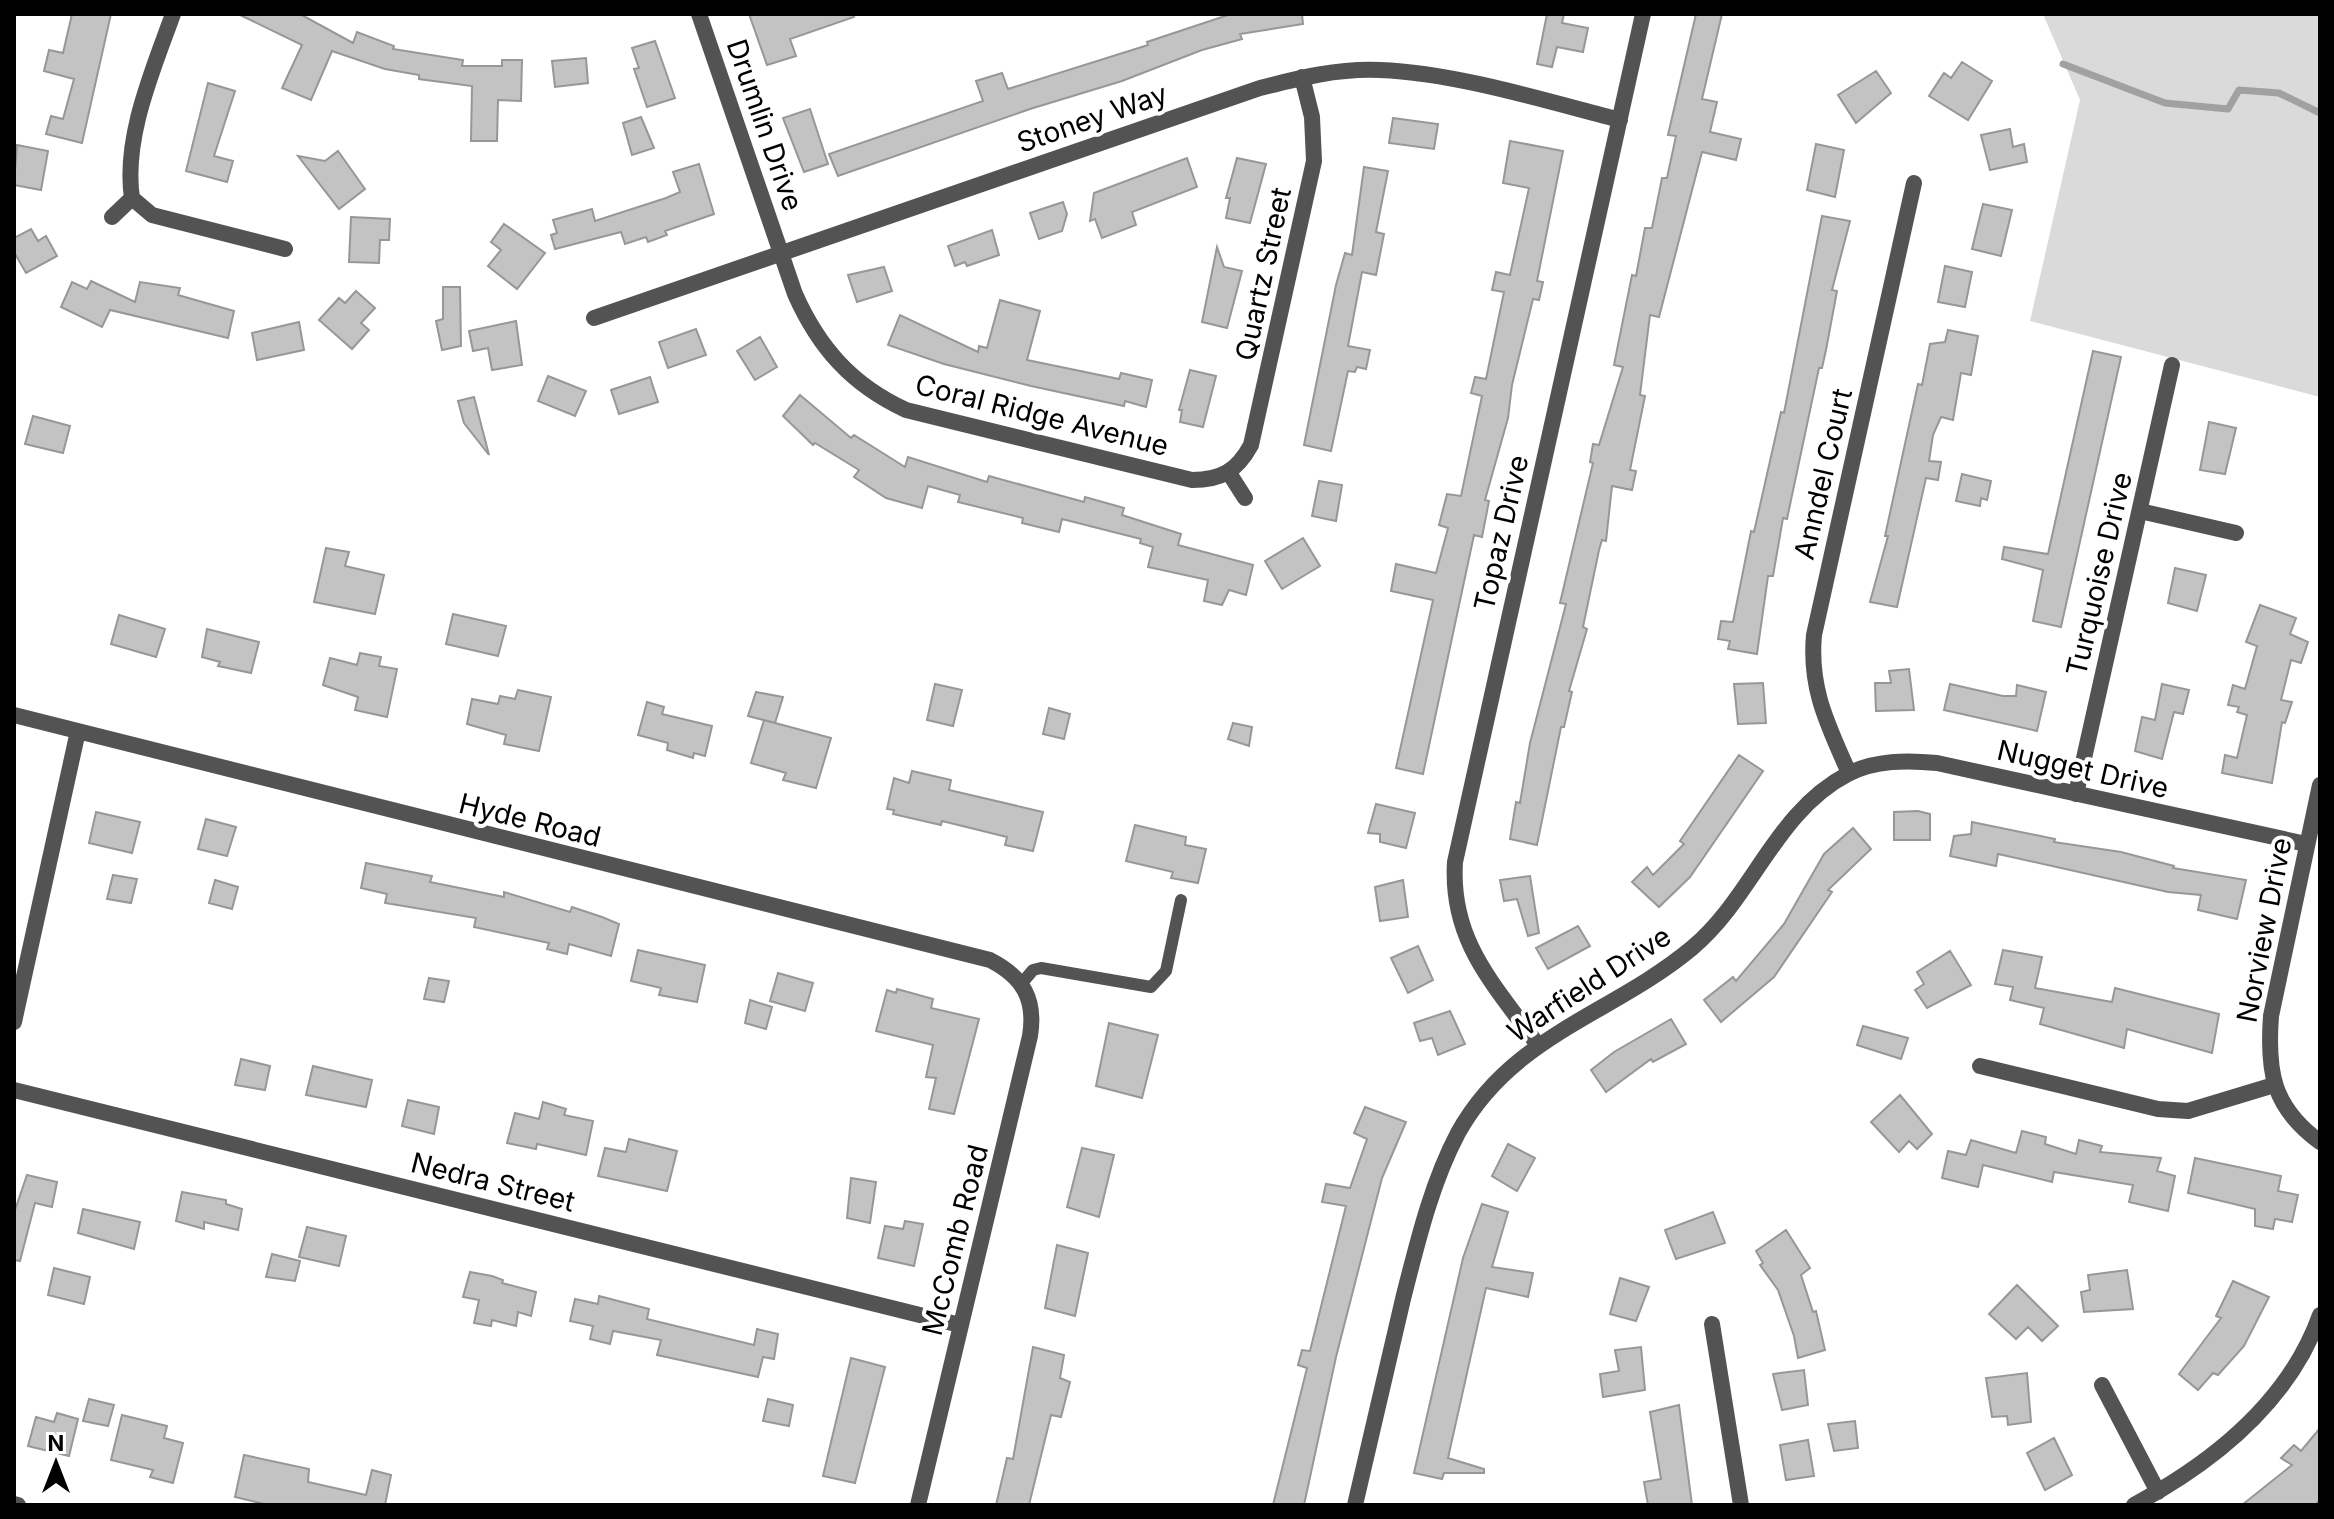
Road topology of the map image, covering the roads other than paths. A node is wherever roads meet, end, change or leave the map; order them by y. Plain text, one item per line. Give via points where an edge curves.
1 (173, 14) edge
2 (699, 14) edge
3 (1643, 14) edge
4 (1302, 77) junction
5 (1620, 120) junction
6 (1914, 183) dead end
7 (132, 198) junction
8 (112, 217) dead end
9 (285, 249) dead end
10 (781, 252) junction
11 (594, 318) dead end
12 (2172, 365) dead end
13 (1229, 473) junction
14 (1245, 498) dead end
15 (2140, 511) junction
16 (2236, 533) dead end
17 (14, 715) edge
18 (78, 731) junction
19 (1849, 773) junction
20 (2320, 785) edge
21 (2076, 794) junction
22 (2306, 844) junction
23 (1181, 900) dead end
24 (1024, 985) junction
25 (14, 1022) edge
26 (1537, 1044) junction
27 (1980, 1066) dead end
28 (2274, 1085) junction
29 (14, 1090) edge
30 (2320, 1142) edge
31 (2320, 1315) edge
32 (1712, 1324) dead end
33 (960, 1325) junction
34 (2102, 1385) dead end
35 (2158, 1492) junction
36 (918, 1505) edge
37 (1355, 1505) edge
38 (1741, 1505) edge
39 (2134, 1505) edge

1 - 7 street via 136,135 128,174
2 - 10 street, Drumlin Drive
3 - 5 street, Topaz Drive
4 - 5 street, Stoney Way via 1344,71 1413,73
4 - 10 street, Stoney Way
4 - 13 street, Quartz Street via 1312,117 1314,161 1251,445
5 - 26 street, Topaz Drive via 1455,862 1453,892 1469,949
6 - 19 street, Anndel Court via 1814,635 1816,695
7 - 8 street
7 - 9 street via 152,215
10 - 11 street, Stoney Way
10 - 13 street, Coral Ridge Avenue via 809,325 828,355 882,399 932,418 1192,480
12 - 15 street, Turquoise Drive
13 - 14 street
15 - 16 street
15 - 21 street, Turquoise Drive
17 - 18 street, Hyde Road
18 - 24 street, Hyde Road via 990,960
18 - 25 street
19 - 21 street, Nugget Drive via 1908,760
19 - 26 street, Warfield Drive via 1789,823 1733,904 1692,948
20 - 22 street, Norview Drive
21 - 22 street, Nugget Drive
22 - 28 street, Norview Drive via 2271,1016
23 - 24 lane via 1166,971 1151,987 1041,968 1033,970
24 - 33 street, McComb Road via 1032,1010 1030,1036
26 - 37 street, Warfield Drive via 1495,1082 1459,1133 1427,1212
27 - 28 street via 2158,1109 2188,1111
28 - 30 street via 2282,1105
29 - 33 street, Nedra Street
31 - 35 street via 2278,1395 2221,1448
32 - 38 street
33 - 36 street, McComb Road
34 - 35 street
35 - 39 street

